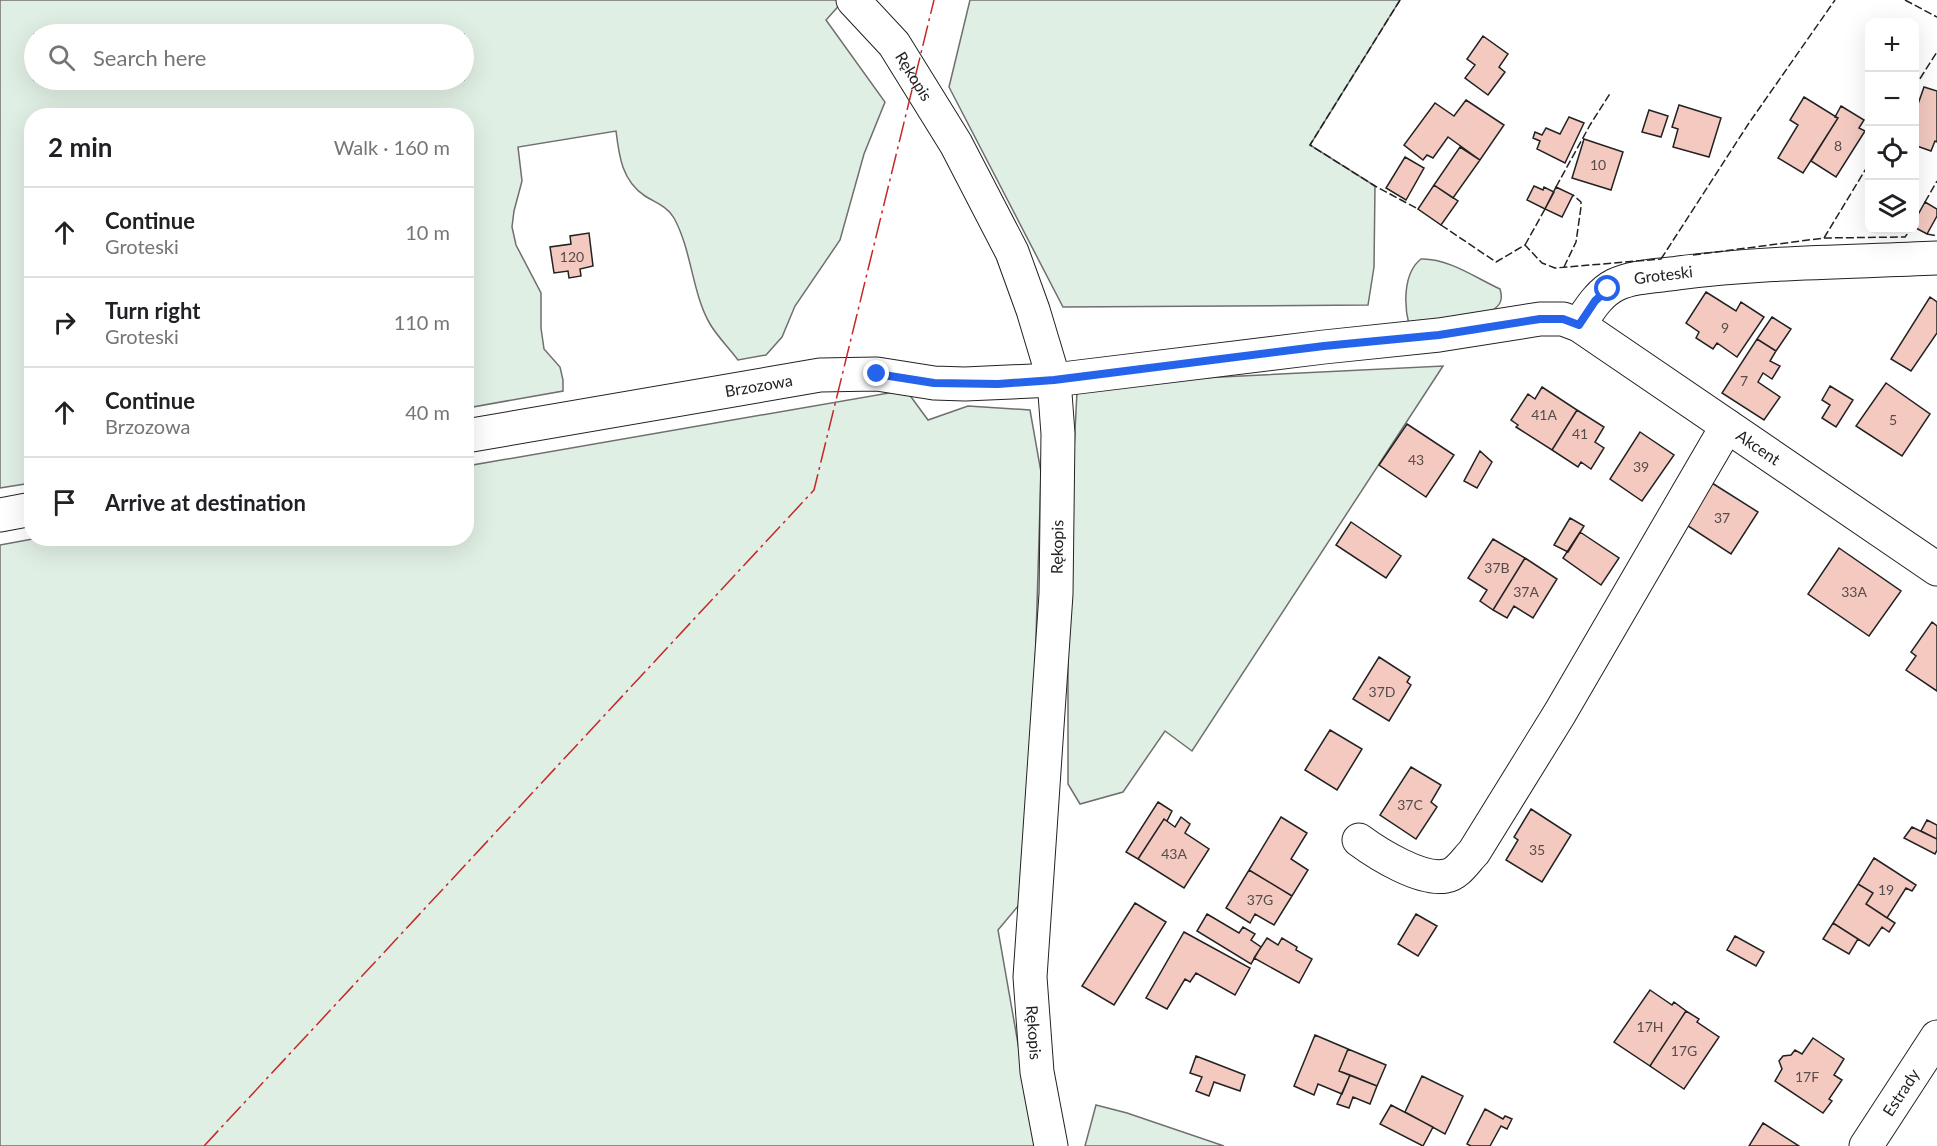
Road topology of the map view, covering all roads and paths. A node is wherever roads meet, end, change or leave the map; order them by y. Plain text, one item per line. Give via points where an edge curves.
1 (853, 0) edge
2 (1937, 258) edge
3 (1579, 325) junction
4 (1054, 380) junction
5 (1727, 426) junction
6 (474, 435) edge
7 (24, 510) edge
8 (0, 515) edge
9 (1937, 568) edge
10 (1359, 840) dead end
11 (1937, 1037) edge
12 (1051, 1146) edge
13 (1866, 1146) edge

1 - 4 street, Rękopis via 894,44 956,144 1012,252
2 - 3 street, Groteski via 1763,266 1632,279 1608,289
3 - 4 street via 1563,319 1540,319 1439,335
3 - 5 street, Akcent
4 - 6 street, Brzozowa via 965,384 877,374 820,375
4 - 12 street, Rękopis via 1058,434 1056,594 1030,977 1037,1072
5 - 9 street, Akcent
5 - 10 street via 1560,713 1460,869 1446,876 1425,875 1378,854
7 - 8 street
11 - 13 street, Estrady

